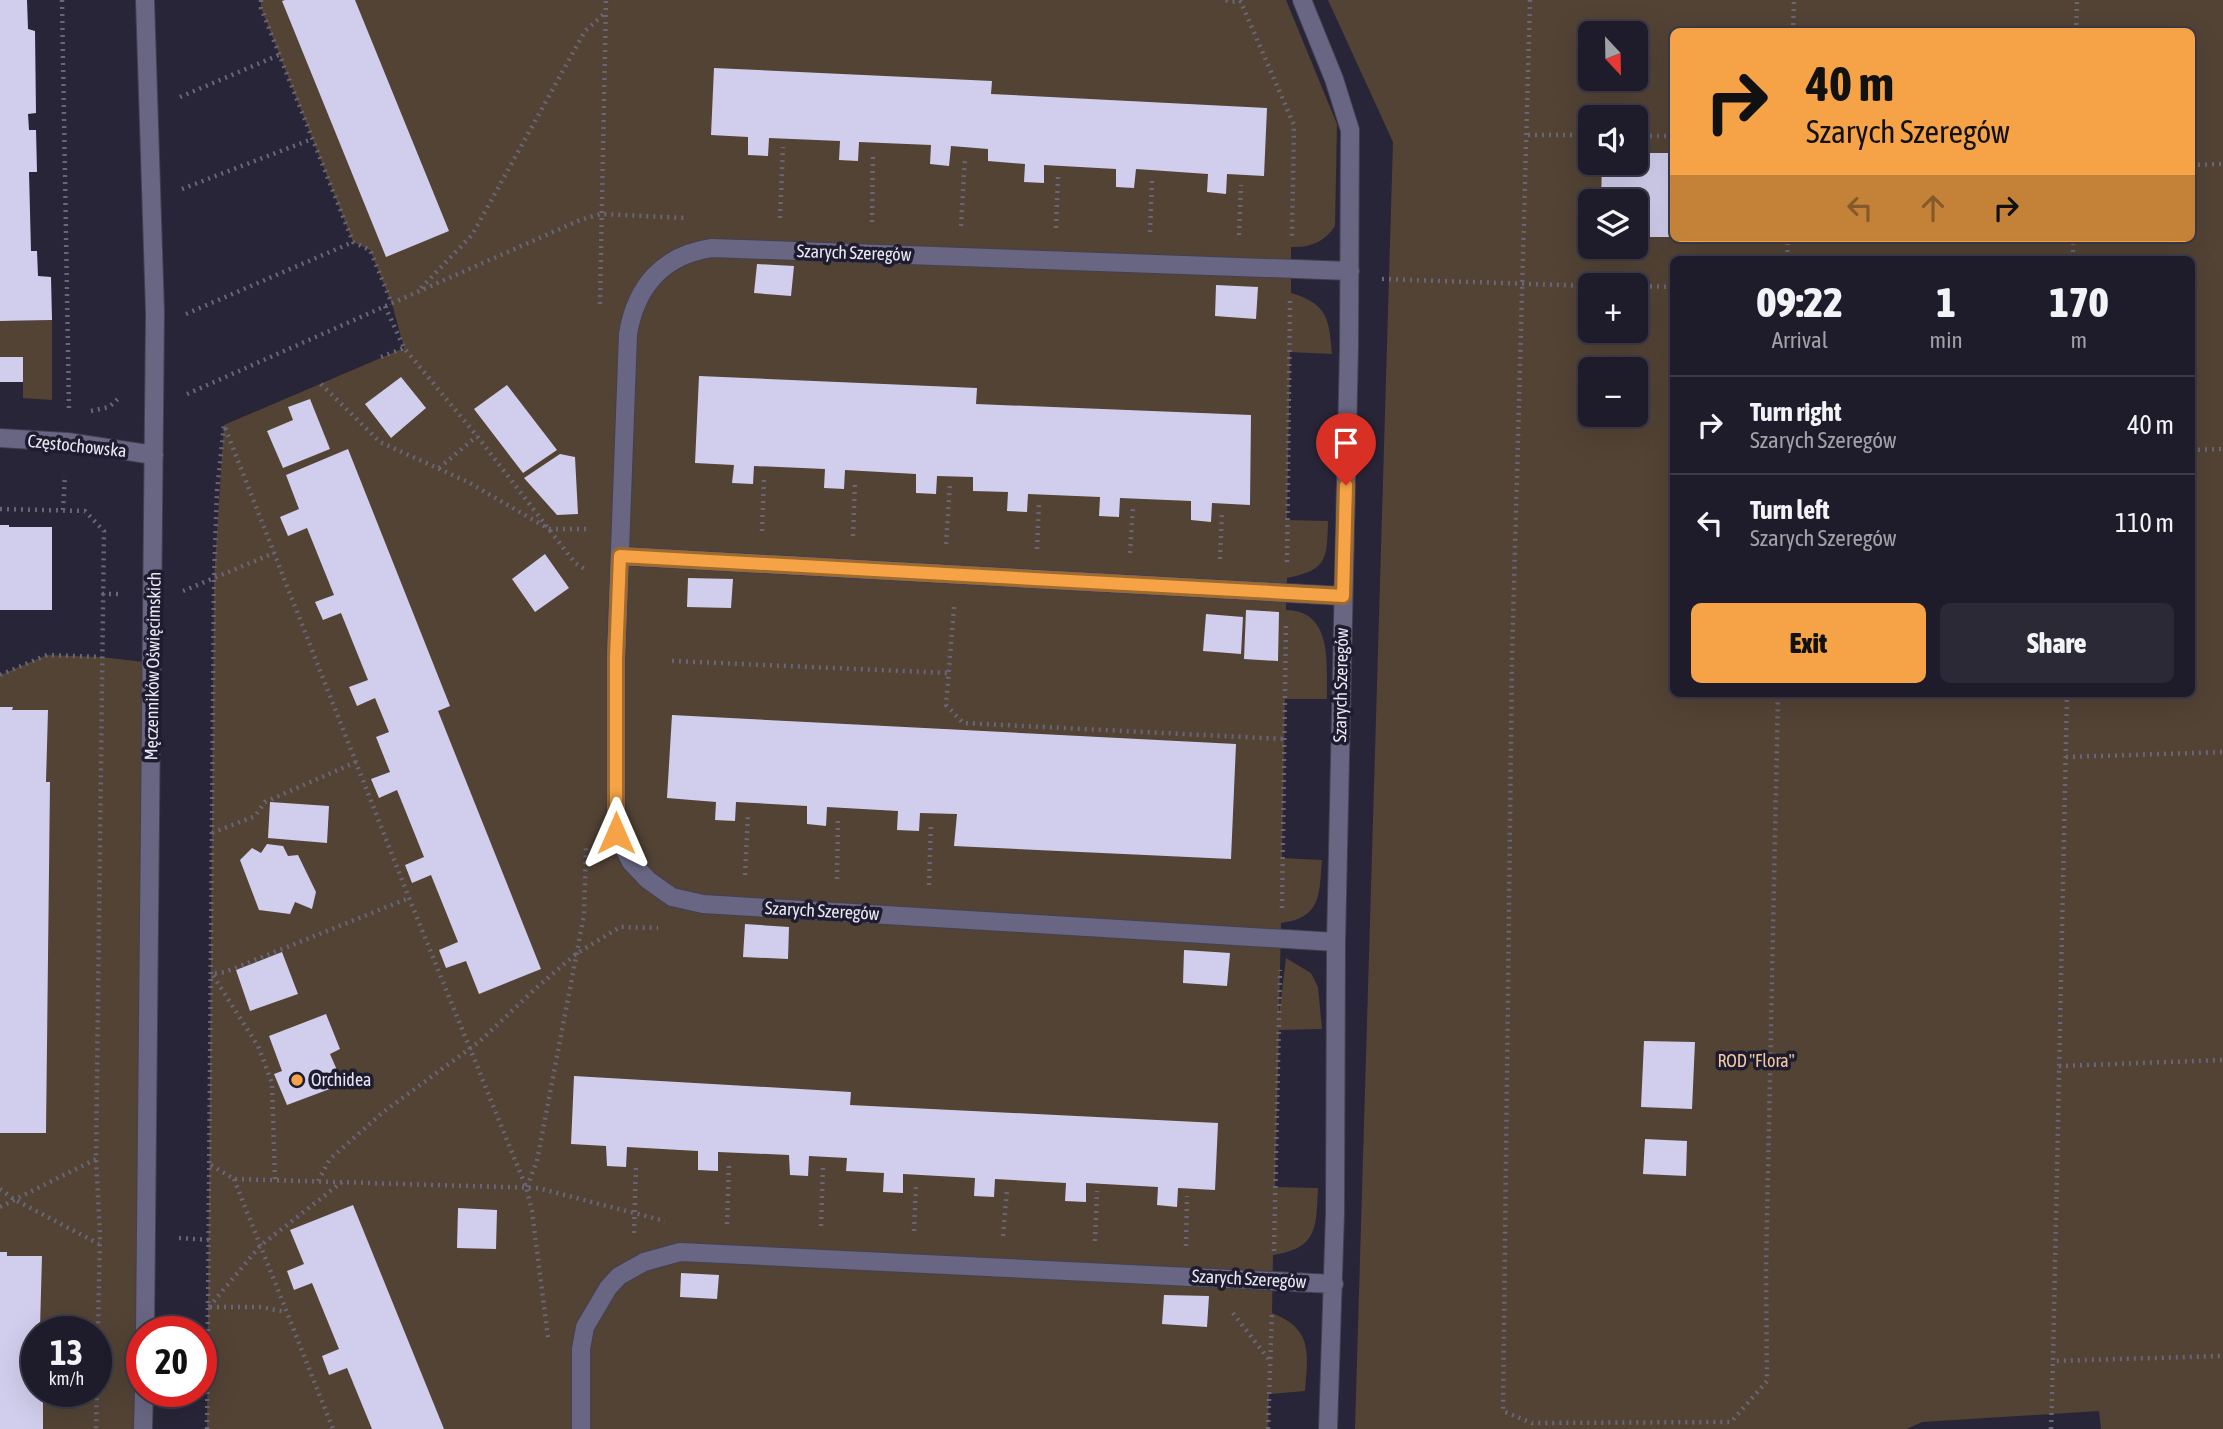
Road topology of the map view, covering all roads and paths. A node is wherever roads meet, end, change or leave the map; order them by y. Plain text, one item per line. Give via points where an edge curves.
1 (62, 0) edge
2 (145, 0) edge
3 (261, 0) edge
4 (606, 0) edge
5 (1226, 0) edge
6 (1301, 0) edge
7 (1531, 0) edge
8 (1794, 0) edge
9 (2077, 0) edge
10 (1240, 1) edge
11 (606, 12) junction
12 (1793, 28) edge
13 (2076, 28) edge
14 (279, 55) junction
15 (179, 97) dead end
16 (1528, 135) junction
17 (1578, 135) edge
18 (1648, 136) edge
19 (1670, 136) edge
20 (312, 139) junction
21 (783, 147) dead end
22 (873, 152) dead end
23 (965, 158) dead end
24 (2223, 164) edge
25 (2195, 165) edge
26 (1058, 176) dead end
27 (1152, 180) dead end
28 (1241, 185) dead end
29 (181, 189) dead end
30 (780, 222) dead end
31 (872, 227) dead end
32 (961, 231) dead end
33 (1056, 236) dead end
34 (1150, 240) dead end
35 (353, 242) junction
36 (1238, 243) dead end
37 (1290, 270) junction
38 (1349, 275) junction
39 (1522, 285) junction
40 (1578, 286) edge
41 (1648, 286) edge
42 (1670, 287) edge
43 (418, 291) dead end
44 (392, 304) dead end
45 (385, 306) dead end
46 (600, 306) dead end
47 (155, 312) junction
48 (404, 348) junction
49 (381, 358) dead end
50 (321, 384) dead end
51 (122, 393) dead end
52 (83, 412) dead end
53 (69, 414) dead end
54 (477, 436) junction
55 (0, 438) edge
56 (2223, 449) edge
57 (2195, 450) edge
58 (154, 455) junction
59 (439, 468) junction
60 (764, 477) dead end
61 (855, 484) dead end
62 (950, 484) dead end
63 (1039, 503) dead end
64 (1133, 507) dead end
65 (0, 509) edge
66 (1222, 512) dead end
67 (549, 529) junction
68 (594, 540) dead end
69 (761, 542) dead end
70 (852, 547) dead end
71 (946, 552) dead end
72 (274, 553) junction
73 (620, 556) junction
74 (1037, 556) dead end
75 (1130, 561) dead end
76 (1220, 566) dead end
77 (593, 575) dead end
78 (957, 575) junction
79 (214, 579) junction
80 (1286, 593) junction
81 (102, 594) junction
82 (153, 594) junction
83 (1343, 596) junction
84 (101, 657) junction
85 (672, 661) dead end
86 (949, 673) junction
87 (0, 675) edge
88 (1778, 697) edge
89 (2067, 697) edge
90 (1284, 739) junction
91 (2223, 752) edge
92 (2066, 757) junction
93 (356, 762) junction
94 (748, 813) dead end
95 (838, 817) dead end
96 (931, 823) dead end
97 (212, 833) junction
98 (586, 842) dead end
99 (917, 889) dead end
100 (836, 891) dead end
101 (409, 898) junction
102 (744, 907) junction
103 (671, 929) dead end
104 (1281, 938) junction
105 (1336, 942) junction
106 (576, 954) junction
107 (212, 974) junction
108 (470, 1048) junction
109 (2223, 1060) edge
110 (2059, 1066) junction
111 (96, 1159) junction
112 (729, 1162) dead end
113 (211, 1165) junction
114 (823, 1166) dead end
115 (275, 1179) junction
116 (234, 1180) junction
117 (317, 1181) junction
118 (342, 1181) junction
119 (916, 1184) dead end
120 (526, 1188) junction
121 (0, 1189) edge
122 (1007, 1189) dead end
123 (1097, 1191) dead end
124 (1187, 1196) dead end
125 (15, 1199) junction
126 (0, 1207) edge
127 (673, 1222) dead end
128 (726, 1228) dead end
129 (821, 1234) dead end
130 (914, 1238) dead end
131 (1002, 1243) dead end
132 (99, 1244) junction
133 (260, 1246) junction
134 (1095, 1249) dead end
135 (1186, 1254) dead end
136 (1224, 1278) junction
137 (1273, 1280) junction
138 (1334, 1284) junction
139 (209, 1307) junction
140 (286, 1311) junction
141 (145, 1316) edge
142 (548, 1339) dead end
143 (2223, 1356) edge
144 (2053, 1361) junction
145 (1270, 1362) junction
146 (144, 1407) edge
147 (96, 1429) edge
148 (144, 1429) edge
149 (207, 1429) edge
150 (333, 1429) edge
151 (581, 1429) edge
152 (1268, 1429) edge
153 (1328, 1429) edge
154 (2050, 1429) edge

1 - 53 path
2 - 47 street, Męczenników Oświęcimskich
3 - 14 path
4 - 11 path
5 - 10 path
6 - 38 street, Szarych Szeregów via 1350,130
7 - 16 path
8 - 12 path
9 - 13 path
10 - 37 path via 1294,125
11 - 43 path via 585,31 472,236
11 - 46 path
14 - 15 path
14 - 20 path
16 - 17 path
16 - 39 path
18 - 19 path
20 - 29 path
20 - 35 path
21 - 30 path
22 - 31 path
23 - 32 path
24 - 25 path
26 - 33 path
27 - 34 path
28 - 36 path
35 - 44 path via 370,250
35 - 47 path via 184,314
37 - 38 street, Szarych Szeregów
37 - 73 street, Szarych Szeregów via 712,248 686,255 653,277 632,310
37 - 80 path
38 - 39 path
38 - 83 street, Szarych Szeregów
39 - 40 path
39 - 88 path via 1512,657 1503,1411 1532,1423 1731,1422 1767,1381
41 - 42 path
45 - 48 path
47 - 58 street, Męczenników Oświęcimskich
48 - 49 path
48 - 54 path
50 - 59 path via 380,442
51 - 52 path via 109,407
54 - 59 path
54 - 67 path
55 - 58 street, Częstochowska
56 - 57 path
58 - 82 street, Męczenników Oświęcimskich
59 - 67 path
60 - 69 path
61 - 70 path
62 - 71 path
63 - 74 path
64 - 75 path
65 - 81 path via 85,510 104,531
66 - 76 path
67 - 68 path via 594,528
67 - 77 path via 575,563
72 - 79 path
72 - 79 path via 224,425
72 - 93 path
73 - 78 street
73 - 102 street, Szarych Szeregów via 616,833 631,862 672,897
78 - 80 street
78 - 86 path
79 - 82 path via 183,592
79 - 97 path
80 - 83 street
80 - 90 path
81 - 82 path
81 - 84 path
82 - 141 street, Męczenników Oświęcimskich
83 - 105 street, Szarych Szeregów
84 - 87 path via 47,655
84 - 111 path
85 - 86 path
86 - 90 path via 946,705 963,723
89 - 92 path
90 - 104 path
91 - 92 path
92 - 110 path
93 - 97 path via 265,802 255,816
93 - 101 path
94 - 102 path
95 - 100 path
96 - 99 path via 930,885
97 - 107 path
98 - 106 path via 583,915
101 - 107 path
101 - 108 path
102 - 104 street, Szarych Szeregów
103 - 106 path via 620,926
104 - 105 street, Szarych Szeregów
104 - 137 path
105 - 138 street, Szarych Szeregów
106 - 108 path
106 - 120 path via 537,1161
107 - 113 path
107 - 115 path via 258,1046 272,1083
108 - 117 path via 382,1112 330,1159
108 - 120 path
109 - 110 path
110 - 144 path
111 - 125 path
111 - 132 path
112 - 128 path
113 - 116 path
113 - 139 path
114 - 129 path
115 - 116 path
115 - 117 path
116 - 133 path
117 - 118 path
118 - 120 path
118 - 133 path
119 - 130 path
120 - 127 path
120 - 142 path
121 - 125 path
122 - 131 path
123 - 134 path
124 - 135 path
125 - 126 path
125 - 132 path
132 - 147 path
133 - 139 path
133 - 140 path
136 - 137 street, Szarych Szeregów
136 - 145 path via 1225,1302
136 - 151 street, Szarych Szeregów via 680,1252 644,1262 619,1276 590,1318 581,1349
137 - 138 street, Szarych Szeregów
137 - 145 path
138 - 153 street, Szarych Szeregów
139 - 140 path
139 - 149 path
140 - 150 path
143 - 144 path
144 - 154 path
145 - 152 path
146 - 148 street

